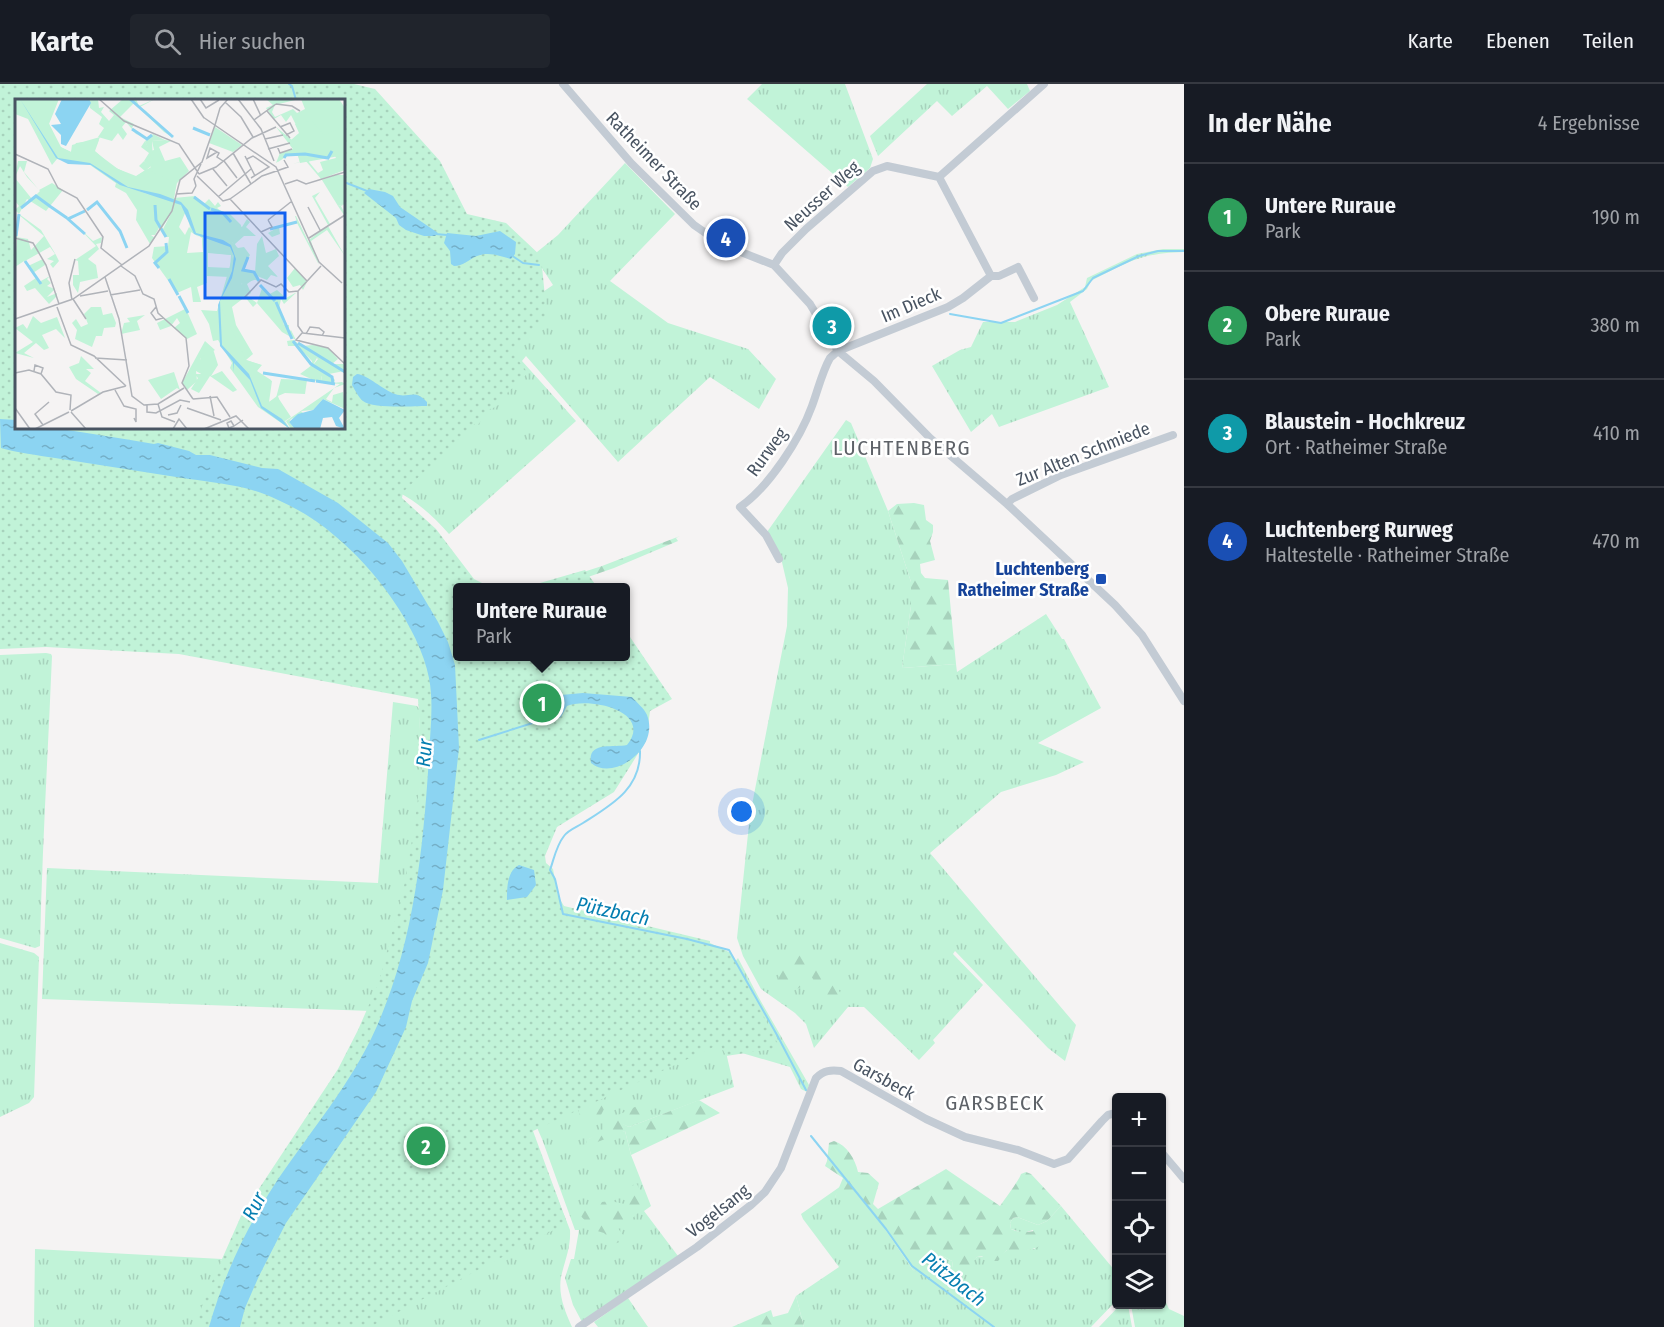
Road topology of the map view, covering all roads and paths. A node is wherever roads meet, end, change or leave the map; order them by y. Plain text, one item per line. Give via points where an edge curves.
1 (563, 84) edge
2 (1044, 84) edge
3 (939, 177) junction
4 (774, 265) junction
5 (991, 276) junction
6 (1034, 298) dead end
7 (838, 351) junction
8 (1173, 435) dead end
9 (1007, 504) junction
10 (779, 559) dead end
11 (1184, 701) edge
12 (822, 1073) joint
13 (1112, 1114) edge
14 (1166, 1159) edge
15 (1184, 1179) edge
16 (579, 1327) edge

1 - 4 street, Ratheimer Straße via 631,164 694,225 723,244
2 - 3 street
3 - 4 street, Neusser Weg via 887,166 873,171 806,229
3 - 5 street
4 - 7 street, Ratheimer Straße via 810,304
5 - 6 street, Im Dieck via 1018,267
5 - 7 street, Im Dieck via 948,307
7 - 9 street, Ratheimer Straße
7 - 10 street, Rurweg via 826,364 794,445 761,488 740,507 766,535
8 - 9 street, Zur Alten Schmiede via 1061,475
9 - 11 street, Ratheimer Straße via 1142,635
12 - 13 street, Garsbeck via 841,1071 965,1137 1054,1164 1068,1159
12 - 16 street, Vogelsang via 816,1078 781,1168 765,1192 697,1247
14 - 15 street

